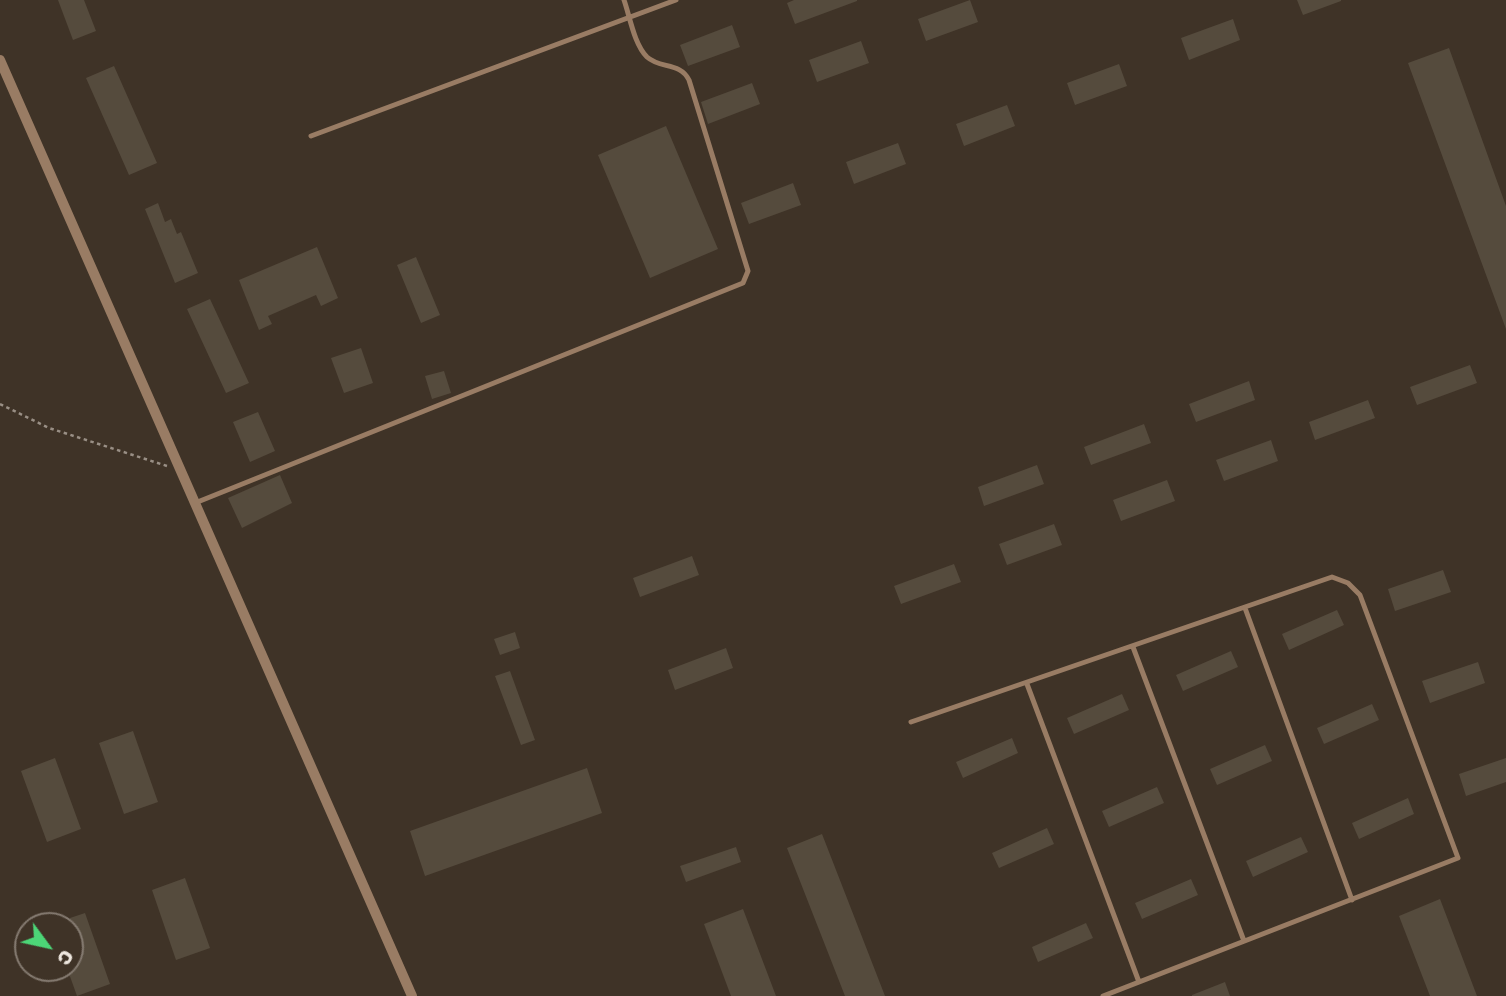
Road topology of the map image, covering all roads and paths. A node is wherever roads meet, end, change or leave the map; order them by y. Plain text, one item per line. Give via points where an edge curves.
1 (624, 0) edge
2 (676, 0) edge
3 (630, 17) junction
4 (0, 60) edge
5 (311, 136) dead end
6 (0, 404) edge
7 (181, 470) junction
8 (195, 503) junction
9 (1245, 608) junction
10 (1133, 647) junction
11 (1027, 684) junction
12 (911, 722) dead end
13 (1352, 900) junction
14 (1244, 941) junction
15 (1139, 982) junction
16 (412, 996) edge
17 (1103, 996) edge

1 - 3 lane
2 - 3 lane
3 - 5 lane
3 - 8 lane via 648,58 679,68 689,80 748,271 743,283
4 - 7 street
6 - 7 path via 49,428
7 - 8 street
8 - 16 street
9 - 10 lane
9 - 13 lane
9 - 13 lane via 1332,577 1348,583 1360,595 1440,805 1458,858
10 - 11 lane
10 - 14 lane
11 - 12 lane
11 - 15 lane
13 - 14 lane
14 - 15 lane
15 - 17 lane

